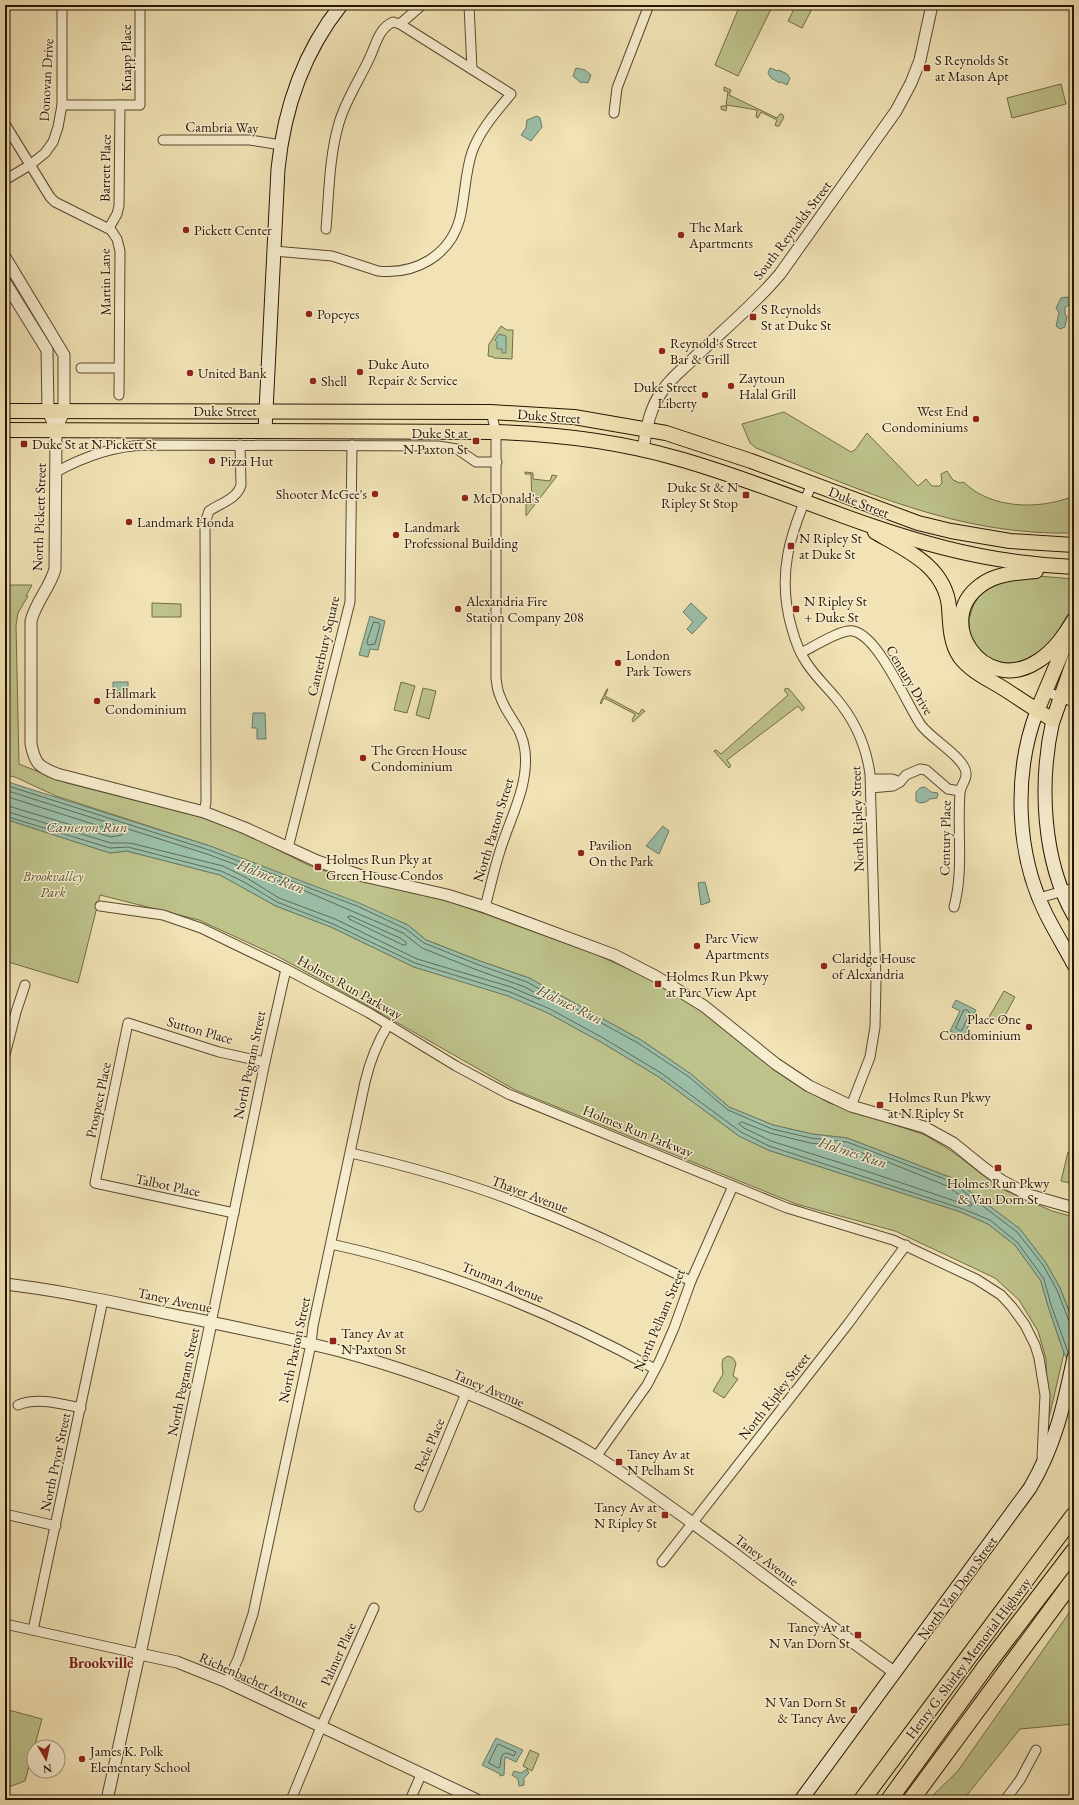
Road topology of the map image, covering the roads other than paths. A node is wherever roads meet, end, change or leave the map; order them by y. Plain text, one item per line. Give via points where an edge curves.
1 (62, 5) edge
2 (140, 5) edge
3 (341, 5) edge
4 (422, 5) edge
5 (469, 5) edge
6 (649, 5) edge
7 (932, 5) edge
8 (400, 24) junction
9 (472, 69) junction
10 (62, 105) junction
11 (120, 105) junction
12 (614, 113) dead end
13 (5, 124) edge
14 (163, 140) dead end
15 (281, 145) junction
16 (30, 165) junction
17 (5, 180) edge
18 (109, 228) junction
19 (326, 229) dead end
20 (274, 251) junction
21 (5, 257) edge
22 (5, 282) edge
23 (81, 368) dead end
24 (119, 368) junction
25 (119, 395) dead end
26 (5, 411) edge
27 (48, 411) junction
28 (64, 411) junction
29 (266, 411) junction
30 (497, 412) junction
31 (646, 429) junction
32 (5, 430) edge
33 (56, 430) junction
34 (265, 431) junction
35 (496, 432) junction
36 (240, 445) junction
37 (352, 445) junction
38 (642, 450) junction
39 (496, 462) junction
40 (56, 472) junction
41 (812, 484) junction
42 (804, 502) junction
43 (849, 517) junction
44 (1074, 545) edge
45 (1074, 568) edge
46 (1074, 620) edge
47 (1074, 625) edge
48 (801, 653) junction
49 (1074, 660) edge
50 (1070, 672) edge
51 (1044, 691) junction
52 (1060, 697) junction
53 (1074, 702) edge
54 (1036, 711) junction
55 (1053, 720) junction
56 (871, 784) junction
57 (960, 791) junction
58 (204, 812) junction
59 (288, 848) junction
60 (1068, 890) edge
61 (1039, 898) junction
62 (100, 906) dead end
63 (485, 907) junction
64 (954, 907) dead end
65 (1074, 916) edge
66 (1074, 965) edge
67 (286, 969) junction
68 (25, 985) dead end
69 (128, 1023) joint
70 (388, 1025) junction
71 (7, 1038) edge
72 (5, 1055) edge
73 (265, 1062) junction
74 (851, 1106) junction
75 (351, 1153) junction
76 (95, 1183) joint
77 (733, 1186) junction
78 (1074, 1208) edge
79 (234, 1213) junction
80 (331, 1244) junction
81 (906, 1245) junction
82 (691, 1281) junction
83 (5, 1284) edge
84 (103, 1300) junction
85 (211, 1323) junction
86 (311, 1344) junction
87 (1074, 1357) edge
88 (655, 1369) junction
89 (466, 1393) junction
90 (18, 1405) dead end
91 (81, 1408) junction
92 (596, 1457) junction
93 (1040, 1471) junction
94 (419, 1507) dead end
95 (5, 1514) edge
96 (1074, 1515) edge
97 (692, 1523) junction
98 (56, 1526) junction
99 (1074, 1551) edge
100 (662, 1562) dead end
101 (1074, 1579) edge
102 (374, 1608) dead end
103 (5, 1624) edge
104 (33, 1630) junction
105 (140, 1654) junction
106 (894, 1672) junction
107 (227, 1682) junction
108 (321, 1727) junction
109 (1036, 1750) dead end
110 (421, 1775) junction
111 (107, 1800) edge
112 (291, 1800) edge
113 (410, 1800) edge
114 (477, 1800) edge
115 (801, 1800) edge
116 (862, 1800) edge
117 (889, 1800) edge
118 (911, 1800) edge
119 (1005, 1800) edge

1 - 10 street, Donovan Drive
2 - 11 street, Knapp Place via 140,105
3 - 15 main road via 318,37 306,62 290,105
4 - 8 street
5 - 9 street
6 - 12 street via 617,88
7 - 31 street, South Reynolds Street via 920,60 911,83 882,133 774,281 662,390
8 - 9 street
8 - 19 street via 393,22 388,25 374,43 371,55 346,102 332,159
9 - 20 street via 511,94 485,127 475,145 457,227 447,243 428,261 404,271 386,272 332,256
10 - 11 street, Knapp Place
10 - 16 street, Donovan Drive via 60,122 53,142 45,153
11 - 18 street, Barrett Place via 119,206
13 - 16 street, Martin Lane
14 - 15 street, Cambria Way via 250,140
15 - 20 main road
16 - 17 street, Donovan Drive
16 - 18 street, Martin Lane via 52,200
18 - 24 street, Martin Lane via 117,239 120,251
20 - 29 main road
21 - 28 street via 63,351
22 - 27 street via 47,350
23 - 24 street
24 - 25 street, Martin Lane
26 - 27 main road, Duke Street
27 - 28 main road, Duke Street
27 - 33 street
28 - 29 main road, Duke Street
28 - 33 street
29 - 30 main road, Duke Street
29 - 34 main road
30 - 31 main road, Duke Street via 574,416
30 - 35 street, North Paxton Street
31 - 38 street, South Reynolds Street
31 - 41 main road, Duke Street via 702,444
32 - 33 main road, Duke Street
33 - 34 main road, Duke Street
33 - 40 street, North Pickett Street
34 - 35 main road, Duke Street
35 - 38 main road, Duke Street via 537,433 586,439
35 - 39 street, North Paxton Street
36 - 37 street
36 - 40 street via 126,446 97,453
36 - 58 street via 239,490 229,500 209,511 205,523
37 - 39 street via 444,446 461,451 476,462
37 - 59 street, Canterbury Square via 350,602
38 - 42 main road, Duke Street via 701,465
39 - 63 street, North Paxton Street via 496,678 499,696 522,736 526,766 521,793 500,851
40 - 58 street, North Pickett Street via 55,569 50,584 37,603 31,621 31,744 35,759 39,765 57,774
41 - 42 street, North Ripley Street
41 - 44 main road, Duke Street via 886,513 938,528 1010,541
42 - 43 main road, Duke Street
42 - 48 street, North Ripley Street via 788,548 784,576 788,614
43 - 45 main road, Duke Street via 945,548 1008,561
43 - 54 main road via 910,552 930,567 946,596 952,636 964,662
45 - 46 main road via 1007,574 981,585 968,599 962,614 963,636 970,651 982,663 1010,671 1034,664 1049,653
47 - 51 main road
48 - 56 street, North Ripley Street via 810,668 850,716 865,747
48 - 57 street, Century Drive via 846,631 853,631 865,638 885,662 922,725 965,768 966,775
49 - 50 main road
50 - 52 main road
51 - 52 street
51 - 54 main road
52 - 53 street
52 - 55 main road
54 - 55 main road
54 - 61 main road via 1029,729 1020,782 1023,834
55 - 60 main road via 1046,757 1045,801 1049,841
56 - 57 street, Century Place via 892,779 900,782 912,771 926,770 948,789
56 - 74 street, North Ripley Street via 875,1027 870,1058
57 - 64 street, Century Place via 959,890
58 - 59 street
59 - 63 street via 316,861 359,875 447,895
60 - 61 street
60 - 65 main road
61 - 66 main road
62 - 67 street, Holmes Run Parkway via 182,920
63 - 74 street via 602,950 655,976 704,1006 790,1073 822,1093
67 - 70 street, Holmes Run Parkway
67 - 73 street, North Pegram Street
68 - 71 street
69 - 73 street, Sutton Place via 219,1052
69 - 76 street, Prospect Place
70 - 75 street, North Paxton Street via 371,1059
70 - 77 street, Holmes Run Parkway via 508,1094
71 - 72 street
73 - 79 street, North Pegram Street
74 - 78 street via 924,1126 953,1143 1002,1181 1029,1195
75 - 80 street, North Paxton Street
75 - 82 street, Thayer Avenue via 422,1171 502,1196 565,1222
76 - 79 street, Talbot Place
77 - 81 street, Holmes Run Parkway via 803,1214
77 - 82 street, North Pelham Street
79 - 85 street, North Pegram Street
80 - 86 street, North Paxton Street
80 - 88 street, Truman Avenue via 434,1271 484,1289 544,1313
81 - 93 street, Holmes Run Parkway via 976,1279 1001,1295 1020,1316 1035,1345 1043,1377 1045,1418
81 - 97 street, North Ripley Street via 848,1324
82 - 88 street, North Pelham Street via 674,1328
83 - 84 street, Taney Avenue
84 - 85 street, Taney Avenue
84 - 91 street, North Pryor Street
85 - 86 street, Taney Avenue
85 - 105 street, North Pegram Street
86 - 89 street, Taney Avenue via 420,1375
86 - 107 street, North Paxton Street via 253,1614 238,1659
87 - 93 main road, North Van Dorn Street via 1058,1427
88 - 92 street, North Pelham Street via 647,1385
89 - 92 street, Taney Avenue via 544,1429
89 - 94 street, Peele Place
90 - 91 street via 42,1401
91 - 98 street, North Pryor Street
92 - 97 street, Taney Avenue
93 - 106 main road, North Van Dorn Street
95 - 98 street
96 - 116 highway, Henry G. Shirley Memorial Highway
97 - 100 street, North Ripley Street
97 - 106 street, Taney Avenue
98 - 104 street, North Pryor Street
99 - 117 highway via 981,1672
101 - 118 highway
102 - 108 street, Palmer Place
103 - 104 street, Richenbacher Avenue
104 - 105 street, Richenbacher Avenue
105 - 107 street, Richenbacher Avenue via 177,1662
105 - 111 street, North Pegram Street
106 - 115 main road, North Van Dorn Street
107 - 108 street, Richenbacher Avenue
108 - 110 street, Richenbacher Avenue
108 - 112 street, Palmer Place
109 - 119 street via 1020,1780
110 - 113 street
110 - 114 street, Richenbacher Avenue

